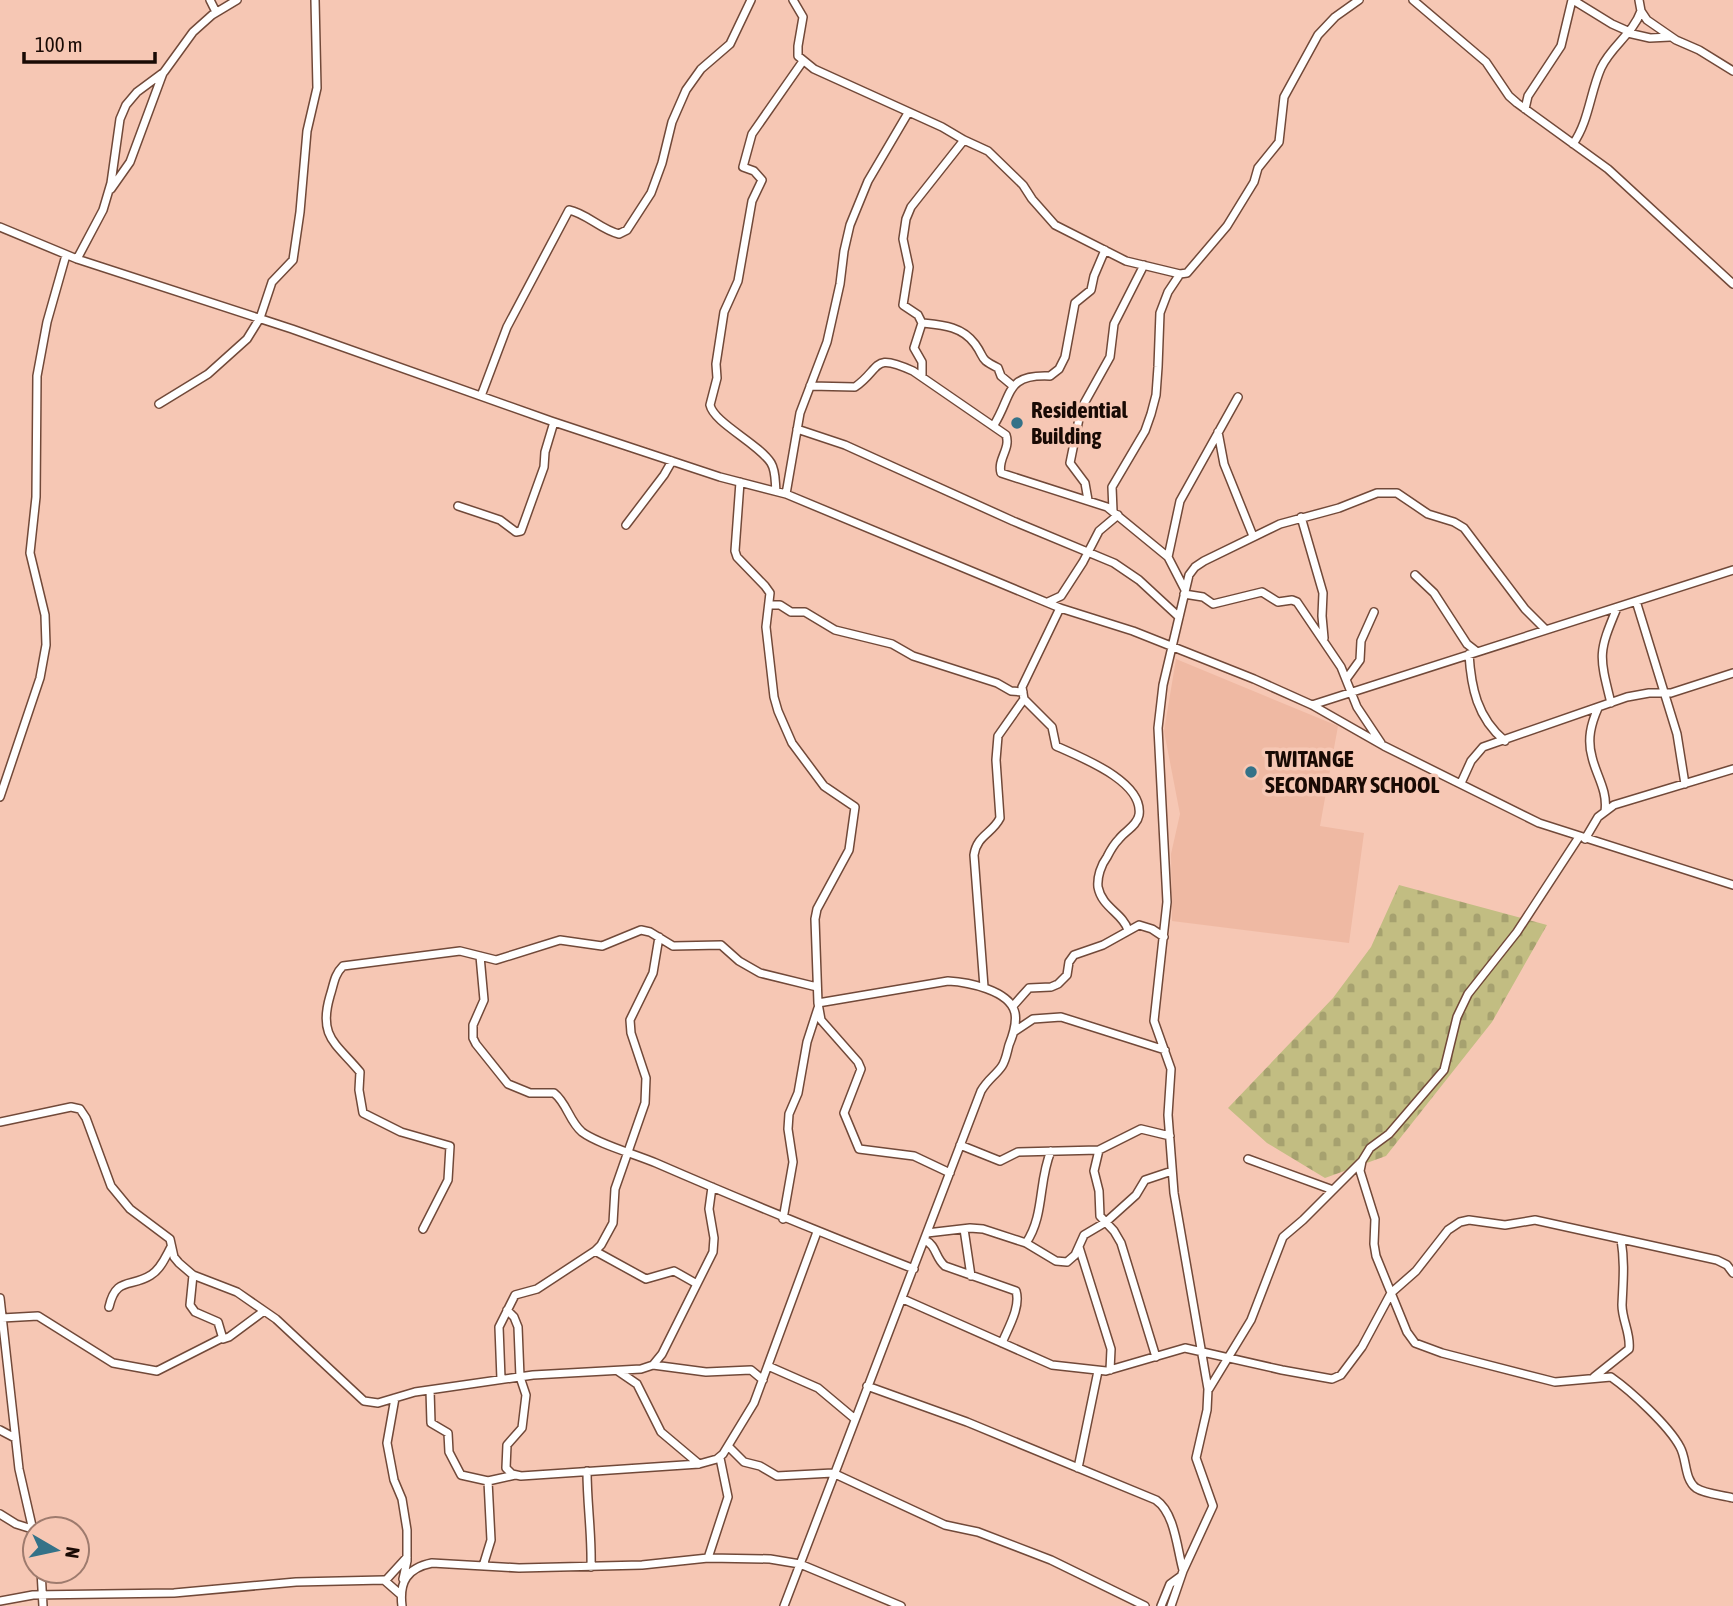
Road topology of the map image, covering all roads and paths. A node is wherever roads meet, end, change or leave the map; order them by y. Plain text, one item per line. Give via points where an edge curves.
1 (210, 0) edge
2 (237, 0) edge
3 (315, 0) edge
4 (751, 0) edge
5 (793, 0) edge
6 (1359, 0) edge
7 (1413, 0) edge
8 (1573, 0) edge
9 (1639, 0) edge
10 (1641, 11) junction
11 (216, 12) junction
12 (1629, 33) junction
13 (1671, 37) junction
14 (803, 61) junction
15 (1733, 71) edge
16 (164, 72) junction
17 (1525, 109) junction
18 (908, 113) junction
19 (964, 141) junction
20 (1573, 144) junction
21 (108, 192) junction
22 (0, 228) edge
23 (1105, 250) junction
24 (66, 255) junction
25 (77, 259) junction
26 (1144, 265) junction
27 (1180, 274) junction
28 (1733, 284) edge
29 (260, 318) junction
30 (922, 323) junction
31 (922, 376) junction
32 (810, 386) junction
33 (1013, 386) junction
34 (481, 396) junction
35 (1238, 397) dead end
36 (159, 404) dead end
37 (554, 422) junction
38 (994, 425) junction
39 (797, 429) junction
40 (1218, 431) junction
41 (672, 461) junction
42 (740, 482) junction
43 (776, 491) junction
44 (786, 494) junction
45 (1088, 500) junction
46 (458, 506) dead end
47 (1116, 513) junction
48 (1301, 517) junction
49 (625, 525) dead end
50 (1253, 536) junction
51 (1088, 552) junction
52 (1168, 557) junction
53 (1733, 570) edge
54 (1415, 576) dead end
55 (1185, 592) junction
56 (1636, 601) junction
57 (1047, 603) junction
58 (770, 605) junction
59 (1060, 608) junction
60 (1617, 608) junction
61 (1374, 612) dead end
62 (1179, 617) junction
63 (1545, 629) junction
64 (1325, 642) junction
65 (1173, 647) junction
66 (1473, 652) junction
67 (1733, 674) edge
68 (1347, 678) junction
69 (1352, 691) junction
70 (1665, 694) junction
71 (1024, 696) junction
72 (1611, 703) junction
73 (1312, 705) junction
74 (1598, 708) junction
75 (1505, 741) junction
76 (1384, 747) junction
77 (1733, 769) edge
78 (1461, 783) junction
79 (1685, 784) junction
80 (0, 797) edge
81 (1605, 811) junction
82 (1582, 838) junction
83 (1733, 885) edge
84 (1128, 930) junction
85 (659, 937) junction
86 (1164, 937) junction
87 (480, 956) junction
88 (817, 987) junction
89 (984, 987) junction
90 (818, 1005) junction
91 (1013, 1006) junction
92 (1013, 1032) junction
93 (1165, 1050) junction
94 (0, 1122) edge
95 (1170, 1136) junction
96 (960, 1145) junction
97 (1099, 1150) junction
98 (628, 1151) junction
99 (1051, 1152) junction
100 (1248, 1159) dead end
101 (1362, 1161) junction
102 (1172, 1171) junction
103 (950, 1173) junction
104 (712, 1187) junction
105 (1333, 1191) junction
106 (783, 1219) junction
107 (1106, 1223) junction
108 (423, 1229) dead end
109 (964, 1229) junction
110 (817, 1231) junction
111 (926, 1236) junction
112 (1621, 1239) junction
113 (1026, 1243) junction
114 (172, 1246) junction
115 (1078, 1247) junction
116 (595, 1251) junction
117 (914, 1269) junction
118 (1733, 1273) edge
119 (193, 1275) junction
120 (971, 1276) junction
121 (697, 1284) junction
122 (1391, 1293) junction
123 (0, 1298) edge
124 (903, 1299) junction
125 (109, 1307) dead end
126 (507, 1310) junction
127 (264, 1311) junction
128 (2, 1318) junction
129 (222, 1338) junction
130 (1002, 1343) junction
131 (1203, 1351) junction
132 (1229, 1356) junction
133 (1156, 1357) junction
134 (653, 1365) junction
135 (768, 1366) junction
136 (617, 1370) junction
137 (1110, 1370) junction
138 (1098, 1371) junction
139 (520, 1377) junction
140 (501, 1379) junction
141 (1590, 1379) junction
142 (763, 1380) junction
143 (867, 1386) junction
144 (430, 1390) junction
145 (1208, 1390) junction
146 (395, 1398) junction
147 (855, 1419) junction
148 (0, 1430) edge
149 (15, 1438) junction
150 (728, 1446) junction
151 (720, 1458) junction
152 (699, 1464) junction
153 (1078, 1468) junction
154 (587, 1471) junction
155 (833, 1473) junction
156 (515, 1475) junction
157 (488, 1481) junction
158 (1733, 1498) edge
159 (0, 1514) edge
160 (29, 1515) edge
161 (21, 1526) edge
162 (407, 1557) junction
163 (708, 1558) junction
164 (800, 1564) junction
165 (483, 1566) junction
166 (591, 1567) junction
167 (1182, 1573) junction
168 (386, 1580) junction
169 (403, 1581) junction
170 (42, 1585) edge
171 (400, 1594) junction
172 (42, 1595) junction
173 (0, 1601) edge
174 (1130, 1602) edge
175 (43, 1606) edge
176 (402, 1606) edge
177 (783, 1606) edge
178 (901, 1606) edge
179 (1145, 1606) edge
180 (1161, 1606) edge
181 (1171, 1606) edge

1 - 11 street
2 - 11 street
3 - 29 street via 317,88 307,131 296,248 293,260 267,291
4 - 34 street via 730,44 701,69 686,90 651,193 626,230 619,234 606,230 569,211 507,327
5 - 14 street via 803,17 798,46
6 - 27 street via 1318,35 1284,97 1279,142 1258,168 1227,226 1188,273
7 - 17 street via 1486,62 1509,96
8 - 12 street
8 - 17 street via 1561,46 1528,96
9 - 10 street
10 - 12 street
10 - 13 street
11 - 16 street via 193,32
12 - 13 street
12 - 20 street via 1600,70
13 - 15 street
14 - 18 street
14 - 43 street via 752,134 745,158 743,167 762,180 752,201 738,281 724,312 710,405 716,418 770,463
16 - 21 street via 130,162
16 - 21 street via 126,105
17 - 20 street
18 - 19 street
18 - 32 street via 856,206 827,342
19 - 23 street via 996,158 1055,225
19 - 30 street via 906,219 903,239 909,267 903,305
20 - 28 street via 1636,192
21 - 25 street
22 - 24 street
23 - 26 street
23 - 33 street via 1091,290 1072,308 1059,369 1050,376 1024,377
24 - 25 street
24 - 80 street via 37,376 36,497 30,554 45,615 46,645 40,678
25 - 29 street
26 - 27 street
26 - 45 street via 1114,324 1110,357 1081,409 1070,463 1085,483
27 - 47 street via 1160,313 1157,381 1145,432 1112,487
29 - 34 street
29 - 36 street via 230,356
30 - 31 street via 914,348 922,362
30 - 33 street via 959,329
31 - 32 street via 898,364 883,363 855,387
31 - 38 street
32 - 39 street
33 - 38 street
34 - 37 street
35 - 40 street
37 - 41 street
37 - 46 street via 522,530 516,532 500,520
38 - 45 street via 1008,439 1001,473
39 - 44 street
39 - 51 street via 845,445
40 - 50 street via 1224,464
40 - 52 street via 1180,501
41 - 42 street
41 - 49 street
42 - 43 street
42 - 58 street via 736,555 765,586
43 - 44 street
44 - 57 street
45 - 47 street
47 - 51 street
47 - 52 street
48 - 50 street
48 - 63 street via 1377,493 1397,493 1428,514 1464,528
48 - 64 street via 1323,593
50 - 55 street via 1195,567
51 - 57 street via 1061,596
51 - 62 street via 1126,569
52 - 55 street
53 - 56 street
54 - 66 street via 1434,593
55 - 62 street
55 - 64 street via 1211,604 1262,592 1280,602 1294,600
56 - 60 street
56 - 70 street
57 - 59 street
58 - 71 street via 805,612 835,630 892,644
58 - 88 street via 767,635 778,711 792,743 824,786 854,804 856,810 849,850 816,913
59 - 65 street
59 - 71 street via 1025,680
60 - 63 street
60 - 72 street via 1601,652
61 - 68 street via 1361,641 1360,660
62 - 65 street
63 - 66 street
64 - 68 street
65 - 73 street
65 - 86 street via 1158,728 1166,881
66 - 69 street
66 - 75 street via 1472,692 1496,734
67 - 70 street
68 - 69 street
69 - 73 street
69 - 76 street via 1363,718
70 - 72 street via 1638,694
70 - 79 street
71 - 84 street via 1052,727 1056,746 1109,772 1138,803 1139,816 1103,863 1098,886
71 - 89 street via 998,736 1000,818 978,841 974,855
72 - 74 street
73 - 76 street
74 - 75 street
74 - 81 street via 1590,746 1604,791
75 - 78 street via 1483,747
76 - 78 street
77 - 79 street
78 - 82 street via 1539,823
79 - 81 street
81 - 82 street
82 - 83 street
82 - 101 street via 1468,994 1440,1077
84 - 86 street via 1146,926
84 - 91 street via 1103,945 1079,951 1058,984 1029,988
85 - 87 street via 641,929 602,946 560,940 500,959
85 - 88 street via 678,946 722,946 763,974
85 - 98 street via 653,973 630,1020 647,1095
86 - 93 street via 1154,1021
87 - 98 street via 484,1000 472,1032 479,1049 508,1084 530,1093 554,1093 580,1131
87 - 108 street via 460,951 348,964 335,976 326,1007 326,1026 340,1052 360,1072 363,1113 401,1132 450,1146 447,1180
88 - 90 street
89 - 90 street via 948,981
89 - 91 street
90 - 103 street via 823,1024 861,1069 844,1109 856,1147 914,1156
90 - 106 street via 789,1114 793,1162
91 - 92 street
92 - 93 street via 1033,1019 1061,1017
92 - 96 street via 1002,1066 981,1091
93 - 95 street via 1171,1069
94 - 114 street via 80,1109 111,1186 130,1209 168,1237
95 - 97 street via 1141,1129
95 - 102 street
96 - 99 street via 1000,1161 1013,1153
96 - 103 street
97 - 99 street
97 - 107 street via 1094,1171 1099,1213
98 - 104 street
98 - 116 street via 615,1189 613,1223
99 - 113 street via 1041,1206
100 - 105 street
101 - 105 street
101 - 122 street via 1362,1181 1375,1219 1374,1250
102 - 107 street via 1145,1180
102 - 131 street
103 - 111 street
104 - 106 street
104 - 121 street via 709,1209 715,1247
105 - 132 street via 1283,1237 1251,1320
106 - 110 street
107 - 115 street via 1086,1233
107 - 133 street via 1121,1243
109 - 111 street
109 - 113 street via 983,1229
109 - 120 street
110 - 117 street
110 - 135 street
111 - 117 street
111 - 120 street via 940,1262
112 - 118 street via 1717,1261
112 - 122 street via 1535,1220 1505,1225 1460,1222
112 - 141 street via 1625,1263 1622,1306 1629,1349
113 - 115 street via 1061,1262 1071,1259
114 - 119 street via 176,1260
114 - 125 street via 155,1273 118,1287
115 - 137 street via 1111,1349
116 - 121 street via 646,1279 674,1271
116 - 126 street via 537,1289 516,1295
117 - 124 street
119 - 127 street via 237,1292
119 - 129 street via 190,1305 218,1322
120 - 130 street via 1017,1294
121 - 134 street
122 - 132 street via 1362,1347 1337,1377 1317,1377
122 - 141 street via 1407,1332 1423,1348 1555,1382
123 - 128 street
124 - 130 street
124 - 143 street
126 - 139 street via 518,1326
126 - 140 street via 499,1331
127 - 129 street
127 - 146 street via 364,1401 373,1404
128 - 129 street via 38,1316 113,1363 156,1371
128 - 149 street
130 - 138 street via 1052,1365
131 - 132 street
131 - 133 street via 1185,1348
131 - 145 street
132 - 145 street
133 - 137 street
134 - 136 street
134 - 142 street via 706,1372 751,1370
135 - 142 street
135 - 147 street via 818,1388
136 - 139 street
136 - 152 street via 636,1384 661,1432
137 - 138 street
138 - 153 street
139 - 140 street
139 - 156 street via 526,1391 523,1425 510,1440 505,1461
140 - 144 street
141 - 158 street via 1611,1377 1665,1427 1679,1446 1694,1486
142 - 150 street
143 - 147 street
143 - 153 street
144 - 146 street
144 - 157 street via 431,1423 448,1433 449,1452 461,1475
145 - 167 street via 1196,1458 1213,1508
146 - 162 street via 387,1443 402,1499
147 - 155 street
148 - 149 street
149 - 160 street
150 - 151 street
150 - 155 street via 744,1462 777,1476
151 - 152 street
151 - 163 street via 728,1497
152 - 154 street
153 - 167 street via 1161,1503
154 - 156 street
154 - 166 street
155 - 164 street
155 - 174 street via 945,1525 1029,1551
156 - 157 street
157 - 165 street via 491,1540
159 - 161 street
162 - 168 street
162 - 169 street
163 - 164 street
163 - 166 street
164 - 177 street
164 - 178 street
165 - 166 street
165 - 169 street via 432,1563 414,1570
167 - 180 street via 1170,1584
167 - 181 street
168 - 171 street
168 - 172 street via 340,1579 174,1593
169 - 171 street
170 - 172 street
171 - 176 street
172 - 173 street
172 - 175 street
174 - 179 street

